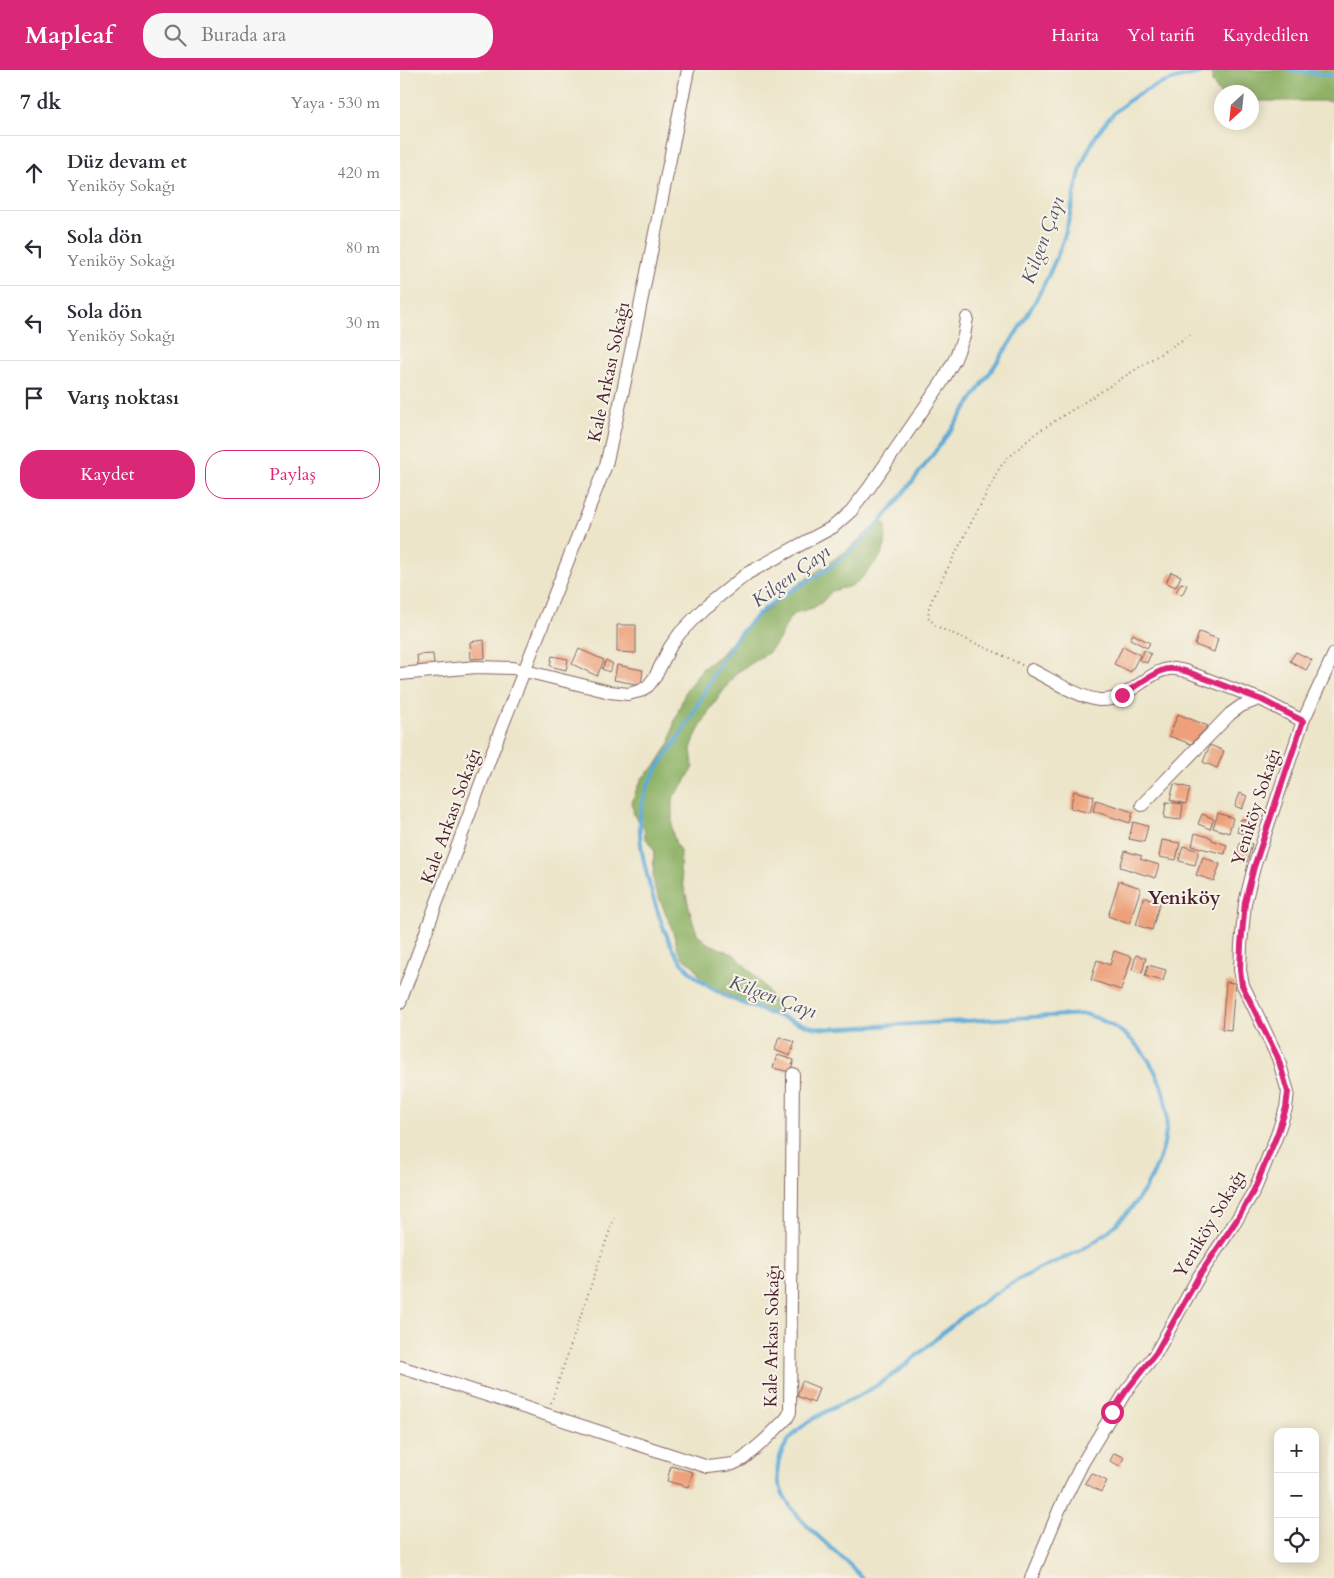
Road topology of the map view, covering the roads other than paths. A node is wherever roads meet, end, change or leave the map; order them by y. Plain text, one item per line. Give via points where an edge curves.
1 (688, 70) edge
2 (967, 318) dead end
3 (1334, 654) edge
4 (526, 670) junction
5 (1032, 670) road end
6 (400, 674) edge
7 (1259, 699) junction
8 (1303, 721) junction
9 (1142, 805) dead end
10 (400, 1002) edge
11 (793, 1074) dead end
12 (400, 1367) edge
13 (1031, 1578) edge

1 - 4 street, Kale Arkası Sokağı via 606,465
2 - 4 street via 964,336 942,382 851,511 833,527 748,573 703,609 680,633 648,686 628,694 610,692
3 - 8 street, Yeniköy Sokağı
4 - 6 street via 494,667
4 - 10 street, Kale Arkası Sokağı
5 - 7 street via 1092,699 1112,699 1168,669 1188,672
7 - 8 street
7 - 9 street via 1230,714
8 - 13 street, Yeniköy Sokağı via 1254,867 1245,902 1241,945 1242,985 1278,1058 1288,1092 1286,1108 1254,1190 1189,1293 1156,1353 1126,1391 1102,1430 1060,1508
11 - 12 street, Kale Arkası Sokağı via 790,1412 743,1459 733,1464 708,1467

